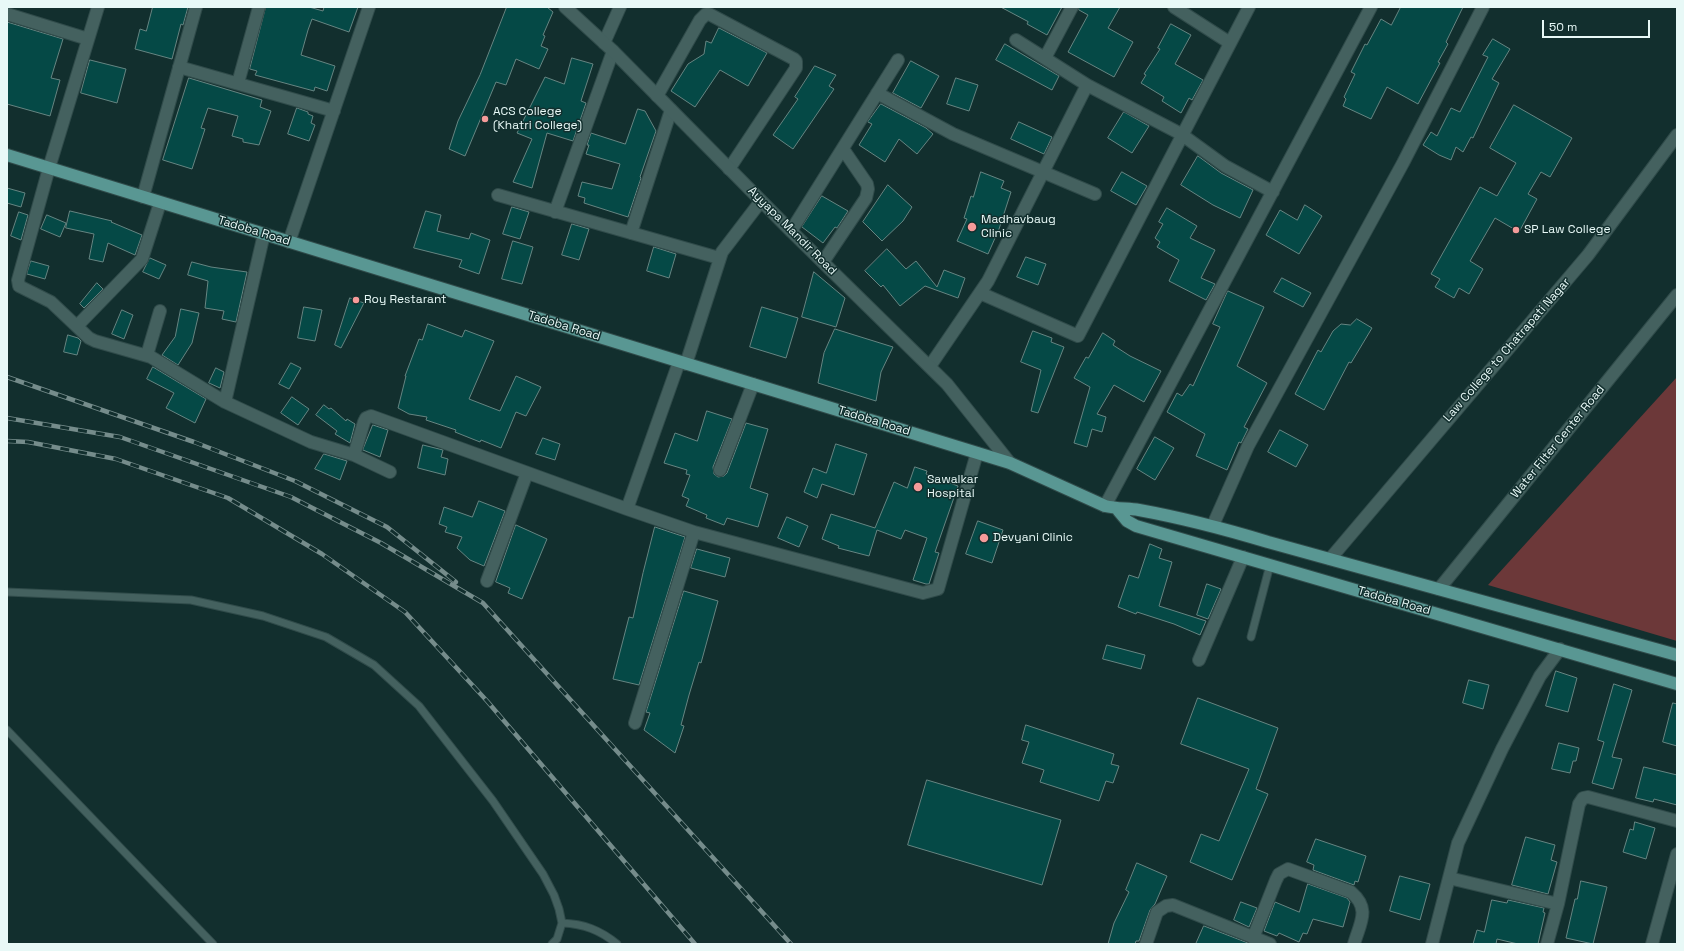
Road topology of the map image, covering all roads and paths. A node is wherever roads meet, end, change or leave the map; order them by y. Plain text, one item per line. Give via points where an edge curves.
1 (98, 7) edge
2 (196, 7) edge
3 (260, 7) edge
4 (369, 7) edge
5 (565, 7) edge
6 (620, 7) edge
7 (1072, 7) edge
8 (1174, 7) edge
9 (1249, 7) edge
10 (1371, 7) edge
11 (1483, 7) edge
12 (7, 14) edge
13 (88, 39) junction
14 (1016, 40) dead end
15 (1230, 42) junction
16 (608, 47) junction
17 (1044, 58) junction
18 (898, 60) dead end
19 (179, 67) junction
20 (238, 83) junction
21 (1087, 85) junction
22 (877, 94) junction
23 (657, 96) junction
24 (334, 110) junction
25 (671, 110) junction
26 (1181, 134) junction
27 (1677, 135) edge
28 (842, 149) junction
29 (7, 155) edge
30 (48, 168) junction
31 (729, 169) junction
32 (1043, 173) junction
33 (1273, 192) junction
34 (1095, 194) dead end
35 (498, 195) dead end
36 (143, 197) junction
37 (761, 201) junction
38 (160, 202) junction
39 (555, 212) junction
40 (791, 231) junction
41 (631, 233) junction
42 (264, 234) junction
43 (289, 242) junction
44 (719, 258) junction
45 (823, 262) junction
46 (980, 293) junction
47 (1677, 295) edge
48 (160, 311) dead end
49 (77, 326) junction
50 (147, 355) junction
51 (683, 363) junction
52 (930, 366) junction
53 (753, 384) junction
54 (225, 402) junction
55 (977, 453) junction
56 (354, 455) junction
57 (1010, 463) junction
58 (720, 470) dead end
59 (390, 472) dead end
60 (527, 473) junction
61 (1111, 508) junction
62 (627, 509) junction
63 (1213, 525) junction
64 (694, 532) junction
65 (1243, 557) junction
66 (1330, 559) junction
67 (1270, 565) junction
68 (487, 581) dead end
69 (1439, 589) junction
70 (7, 592) edge
71 (1252, 637) dead end
72 (1560, 649) junction
73 (1677, 655) edge
74 (1199, 660) dead end
75 (1677, 684) edge
76 (635, 723) dead end
77 (7, 730) edge
78 (1677, 820) edge
79 (1677, 854) edge
80 (1449, 878) junction
81 (1674, 879) edge
82 (1558, 904) junction
83 (562, 923) junction
84 (1253, 938) junction
85 (213, 944) edge
86 (552, 944) edge
87 (617, 944) edge
88 (1146, 944) edge
89 (1270, 944) edge
90 (1354, 944) edge
91 (1432, 944) edge
92 (1547, 944) edge
93 (1652, 944) edge

1 - 13 street
2 - 19 street
3 - 20 street
4 - 24 street
5 - 16 street, Ayyapa Mandir Road
6 - 16 street
7 - 17 street
8 - 15 street
9 - 15 street
10 - 33 street
11 - 63 street via 1403,163 1248,446
12 - 13 street
13 - 30 street
14 - 17 street
15 - 26 street
16 - 23 street, Ayyapa Mandir Road
16 - 39 street
17 - 21 street
18 - 22 street
19 - 20 street
19 - 36 street
20 - 24 street
21 - 26 street
21 - 32 street
22 - 28 street
22 - 32 street via 953,134
23 - 25 street, Ayyapa Mandir Road
23 - 31 street via 700,20 706,14 796,61 796,68
24 - 43 street
25 - 31 street, Ayyapa Mandir Road
25 - 41 street
26 - 33 street via 1225,166
26 - 46 street via 1078,336
27 - 66 street, Law College to Chatrapati Nagar via 1588,255
28 - 40 street
28 - 45 street via 867,184 868,193
29 - 30 main road, Tadoba Road
30 - 36 main road, Tadoba Road
30 - 49 street via 18,284 22,289 51,302
31 - 37 street, Ayyapa Mandir Road
32 - 34 street
32 - 46 street
33 - 61 street
35 - 39 street
36 - 38 main road, Tadoba Road
37 - 40 street, Ayyapa Mandir Road
37 - 44 street via 725,246
38 - 42 main road, Tadoba Road
38 - 49 street via 142,259
39 - 41 street
40 - 45 street, Ayyapa Mandir Road
41 - 44 street
42 - 43 main road, Tadoba Road
42 - 54 street
43 - 51 main road, Tadoba Road
44 - 51 street
45 - 52 street, Ayyapa Mandir Road
46 - 52 street
47 - 69 street, Water Filter Center Road
48 - 50 street
49 - 50 street via 89,338 102,344
50 - 54 street
51 - 53 main road, Tadoba Road
51 - 62 street
52 - 57 street, Ayyapa Mandir Road
53 - 55 main road, Tadoba Road
53 - 58 street
54 - 56 street via 311,442
55 - 57 main road, Tadoba Road
55 - 64 street via 938,589 926,593
56 - 59 street
56 - 60 street via 364,422 371,416
57 - 61 main road, Tadoba Road
60 - 62 street
60 - 68 street
61 - 63 main road, Tadoba Road via 1138,509
61 - 65 main road, Tadoba Road via 1136,526
62 - 64 street
63 - 66 main road, Tadoba Road
64 - 76 street
65 - 67 main road, Tadoba Road
65 - 74 street
66 - 69 main road, Tadoba Road
67 - 71 lane
67 - 72 main road, Tadoba Road
69 - 73 main road, Tadoba Road
70 - 83 lane via 191,600 263,616 326,637 374,665 418,706 493,801 544,874 554,895
72 - 75 main road, Tadoba Road
72 - 80 street via 1540,676 1502,749 1458,843
77 - 85 lane
78 - 82 street via 1588,797 1583,798 1579,804
79 - 81 street
80 - 82 street
80 - 91 street
81 - 93 street
82 - 92 street
83 - 86 lane via 557,939
83 - 87 lane via 580,924 607,935
84 - 88 street via 1173,905 1157,912
84 - 89 street
84 - 90 street via 1279,874 1288,869 1351,892 1358,898 1364,913

